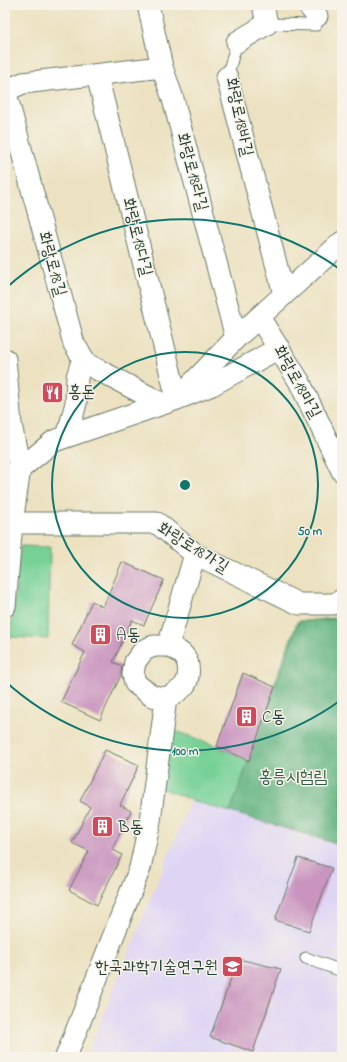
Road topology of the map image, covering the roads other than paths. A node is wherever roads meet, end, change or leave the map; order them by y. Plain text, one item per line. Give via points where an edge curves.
1 (148, 5) edge
2 (313, 10) edge
3 (265, 14) edge
4 (237, 42) joint
5 (162, 67) junction
6 (97, 75) junction
7 (227, 77) joint
8 (5, 91) edge
9 (341, 247) edge
10 (284, 294) junction
11 (259, 317) junction
12 (236, 338) junction
13 (279, 348) junction
14 (83, 358) junction
15 (5, 359) edge
16 (170, 402) junction
17 (67, 437) junction
18 (20, 469) junction
19 (342, 471) edge
20 (5, 484) edge
21 (12, 523) junction
22 (195, 554) junction
23 (342, 600) edge
24 (5, 606) edge
25 (168, 646) junction
26 (166, 698) junction
27 (306, 958) dead end
28 (342, 971) edge
29 (66, 1057) edge

1 - 5 street, 화랑로18라길
2 - 3 lane, 화랑로18바길 via 316,24
3 - 4 street, 화랑로18바길
4 - 7 lane, 화랑로18바길
5 - 6 street
5 - 12 street, 화랑로18라길 via 174,99
6 - 8 street via 23,83
6 - 16 street, 화랑로18다길
7 - 10 street, 화랑로18바길
8 - 14 street, 화랑로18길 via 74,344
9 - 10 street
10 - 11 street
11 - 12 street
11 - 13 street, 화랑로18마길
12 - 16 street
13 - 16 street via 212,386
13 - 19 street, 화랑로18마길 via 299,380
14 - 16 street via 87,364
14 - 17 street via 77,377 76,403
15 - 18 street via 11,424
16 - 17 street
17 - 18 street via 54,441
18 - 20 street
18 - 21 street
21 - 22 street, 화랑로18가길 via 157,523
21 - 24 street
22 - 23 street, 화랑로18가길 via 299,604 333,604
22 - 25 street
25 - 26 street via 184,656 188,664 188,673 186,684 177,693
25 - 26 street via 154,646 144,650 135,662 133,674 135,683 152,696
26 - 29 street via 150,821 140,868
27 - 28 lane

